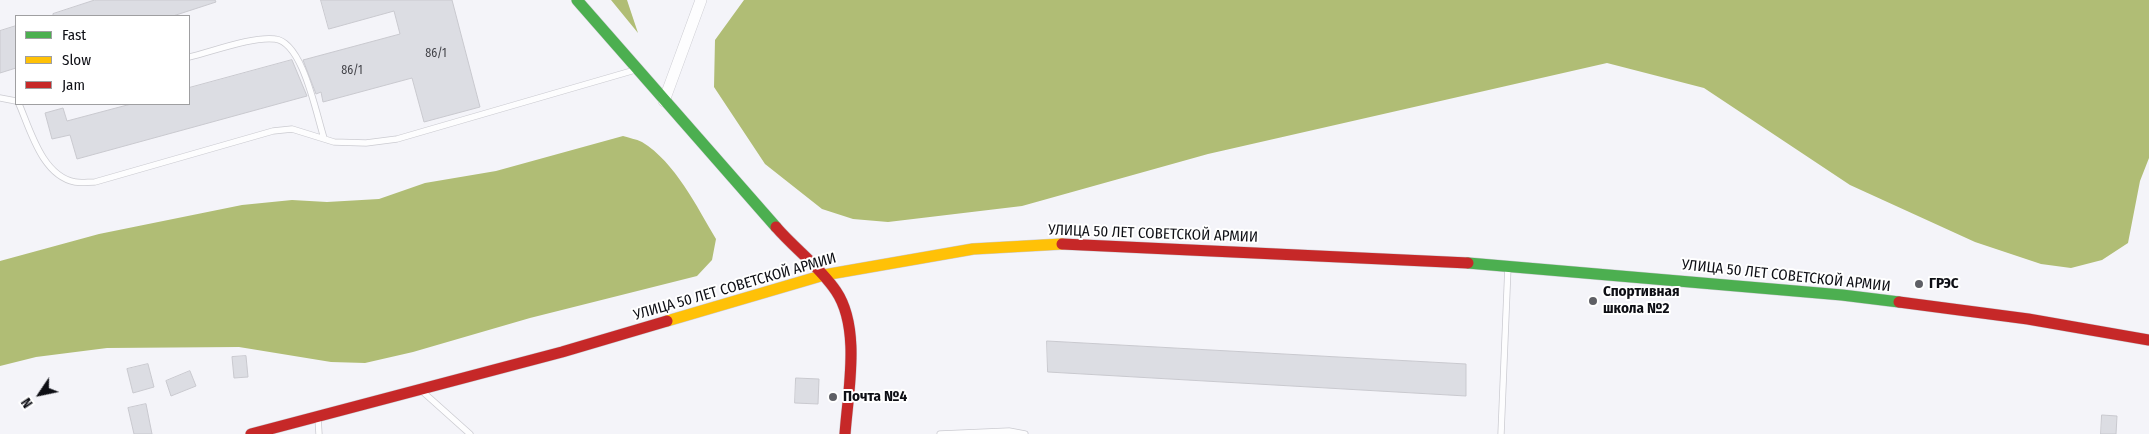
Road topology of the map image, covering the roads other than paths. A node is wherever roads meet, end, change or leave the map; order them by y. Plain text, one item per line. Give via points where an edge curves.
1 (577, 0) edge
2 (701, 0) edge
3 (190, 57) edge
4 (637, 69) junction
5 (0, 98) edge
6 (15, 101) edge
7 (664, 101) junction
8 (19, 105) edge
9 (324, 138) junction
10 (1508, 265) junction
11 (824, 275) junction
12 (2149, 340) edge
13 (421, 390) junction
14 (318, 416) junction
15 (250, 434) edge
16 (319, 434) edge
17 (470, 434) edge
18 (845, 434) edge
19 (940, 434) edge
20 (1025, 434) edge
21 (1501, 434) edge

1 - 4 main road
2 - 7 street
3 - 9 lane via 259,39 285,42 300,61
4 - 7 main road
4 - 9 lane via 398,139 366,143 334,142
5 - 6 lane
7 - 11 main road via 791,244
8 - 9 lane via 44,161 73,182 95,182 273,132 292,130
10 - 11 main road, УЛИЦА 50 ЛЕТ СОВЕТСКОЙ АРМИИ via 1070,244 973,249
10 - 12 main road, УЛИЦА 50 ЛЕТ СОВЕТСКОЙ АРМИИ via 1842,295 2028,319
10 - 21 lane
11 - 13 main road, УЛИЦА 50 ЛЕТ СОВЕТСКОЙ АРМИИ
11 - 18 main road via 845,308 848,322 850,349
13 - 14 main road, УЛИЦА 50 ЛЕТ СОВЕТСКОЙ АРМИИ
13 - 17 lane
14 - 15 main road, УЛИЦА 50 ЛЕТ СОВЕТСКОЙ АРМИИ
14 - 16 lane
19 - 20 lane via 1009,431

